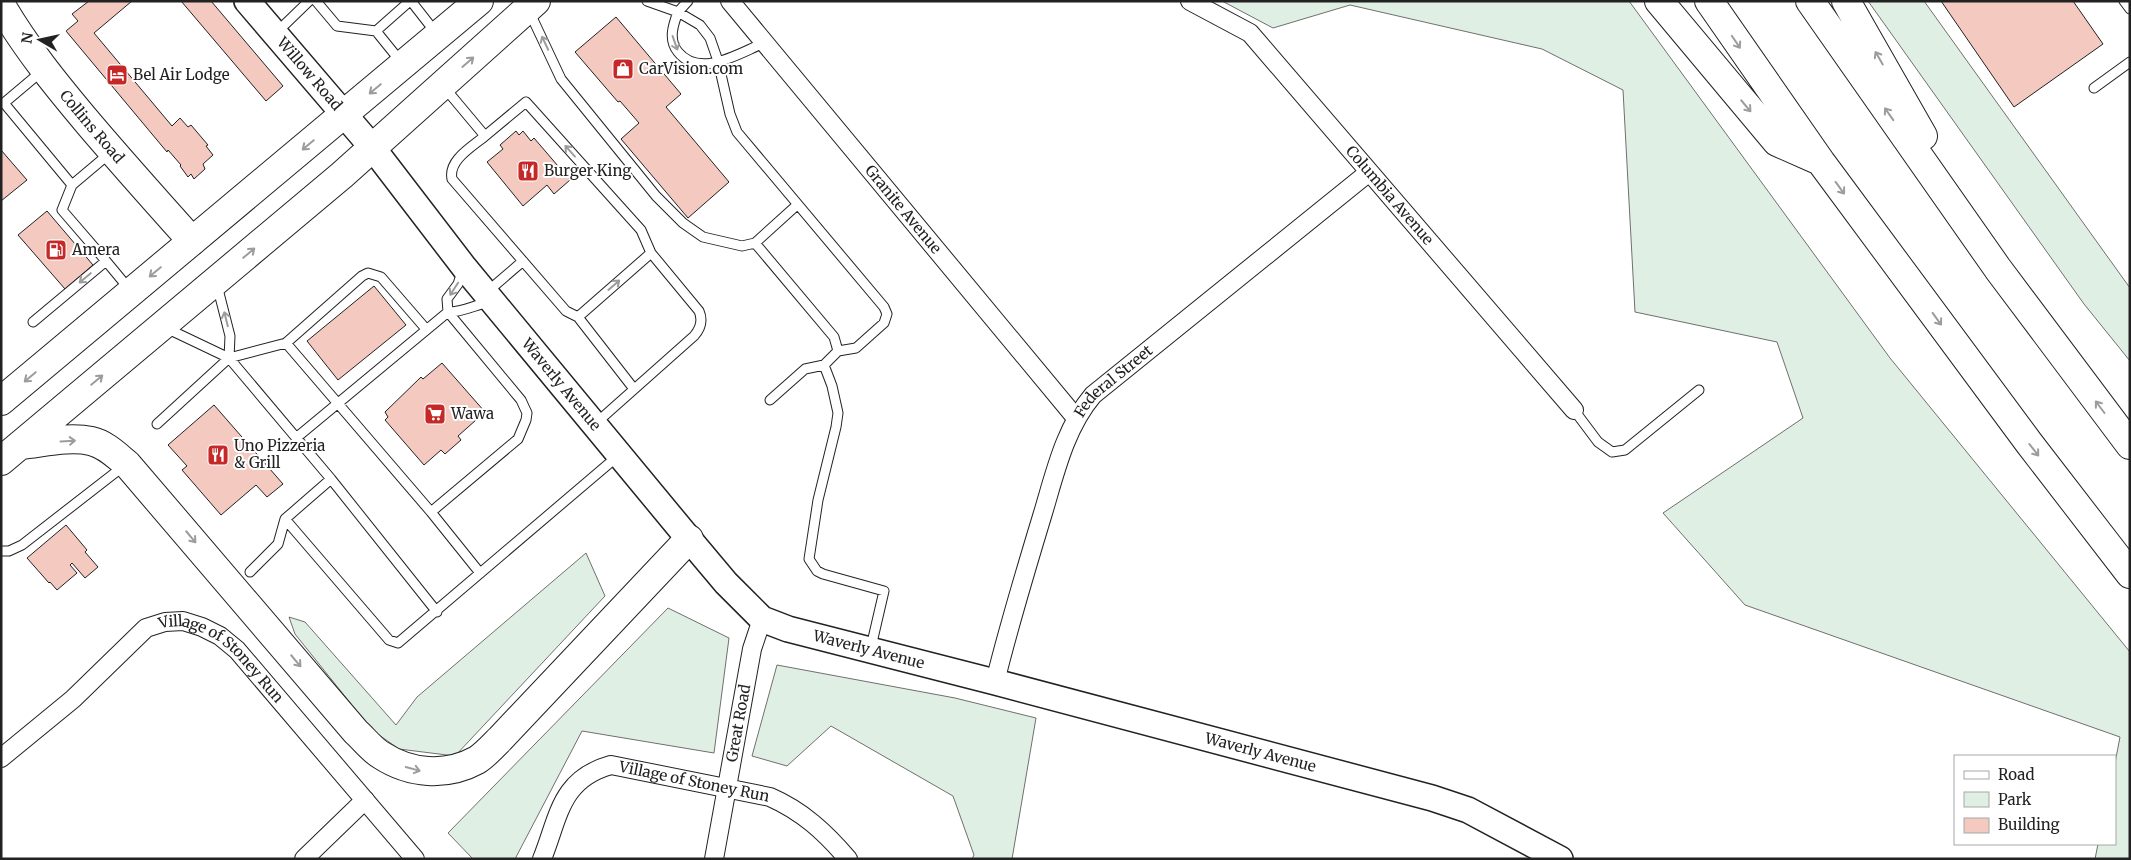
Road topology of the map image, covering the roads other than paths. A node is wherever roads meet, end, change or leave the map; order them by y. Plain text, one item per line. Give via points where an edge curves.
1 (247, 1) edge
2 (309, 1) edge
3 (316, 1) edge
4 (410, 1) edge
5 (479, 1) edge
6 (647, 1) edge
7 (688, 1) edge
8 (730, 1) edge
9 (1190, 1) edge
10 (1659, 1) edge
11 (1709, 1) edge
12 (1810, 1) edge
13 (1846, 1) edge
14 (2124, 1) edge
15 (1, 5) edge
16 (532, 5) edge
17 (2130, 9) edge
18 (678, 12) junction
19 (376, 31) junction
20 (276, 34) junction
21 (438, 36) junction
22 (764, 43) junction
23 (718, 61) junction
24 (2130, 62) edge
25 (403, 65) junction
26 (44, 69) junction
27 (442, 85) junction
28 (2094, 88) dead end
29 (3, 105) edge
30 (345, 114) junction
31 (485, 136) junction
32 (372, 147) junction
33 (112, 152) junction
34 (1821, 162) junction
35 (1368, 173) junction
36 (72, 185) junction
37 (797, 205) junction
38 (192, 241) junction
39 (755, 243) junction
40 (651, 253) junction
41 (523, 261) junction
42 (106, 262) junction
43 (464, 267) junction
44 (1998, 268) junction
45 (216, 280) junction
46 (131, 292) junction
47 (490, 297) junction
48 (448, 312) junction
49 (578, 317) junction
50 (33, 322) dead end
51 (161, 326) junction
52 (426, 329) junction
53 (286, 343) junction
54 (838, 351) junction
55 (229, 358) junction
56 (824, 366) junction
57 (634, 389) junction
58 (1699, 390) dead end
59 (770, 400) dead end
60 (1, 401) edge
61 (337, 403) junction
62 (1574, 410) joint
63 (1076, 418) junction
64 (157, 424) dead end
65 (595, 424) junction
66 (296, 438) junction
67 (2130, 445) edge
68 (11, 453) edge
69 (620, 455) junction
70 (127, 464) junction
71 (331, 479) junction
72 (431, 512) junction
73 (285, 519) junction
74 (689, 539) junction
75 (1, 551) edge
76 (250, 572) dead end
77 (480, 573) junction
78 (2130, 574) edge
79 (437, 612) junction
80 (762, 619) junction
81 (870, 650) junction
82 (995, 682) junction
83 (1, 758) edge
84 (726, 787) junction
85 (365, 800) junction
86 (304, 859) edge
87 (415, 859) edge
88 (542, 859) edge
89 (714, 859) edge
90 (848, 859) edge
91 (1560, 859) edge

1 - 20 street, Willow Road
2 - 20 lane
3 - 19 lane via 337,26
4 - 19 lane
4 - 21 lane
5 - 21 main road
6 - 18 lane
7 - 18 lane
8 - 22 street, Granite Avenue
9 - 35 street, Columbia Avenue via 1250,33
10 -> 34 main road via 1777,142
11 -> 34 main road
44 -> 12 main road
44 -> 13 main road
14 - 17 lane
15 - 26 main road, Collins Road
27 -> 16 main road
39 -> 16 lane via 742,246 723,244 703,237 683,223 656,196 560,79
18 - 23 lane via 706,31
18 -> 23 lane via 672,37 675,49 690,63 698,65
19 - 25 lane
20 - 30 street, Willow Road
21 - 25 main road
22 - 23 lane
22 - 63 street, Granite Avenue
23 - 37 lane via 737,132
24 - 28 lane
25 -> 30 main road
26 - 29 lane
26 - 33 main road, Collins Road
27 - 31 lane
27 - 32 main road
29 - 36 lane
30 - 32 street, Willow Road
30 -> 38 main road
40 -> 31 lane via 641,230 526,102
31 - 41 lane via 454,162 452,179
32 - 43 street, Waverly Avenue
45 -> 32 main road
33 - 36 lane
33 - 38 main road, Collins Road
34 -> 78 main road
35 - 62 street, Columbia Avenue
35 - 63 street, Federal Street via 1093,395
36 - 42 lane via 62,210
37 - 39 lane
37 - 54 lane via 884,306 887,314 884,323 856,348
38 -> 46 main road
39 - 54 lane via 834,337
49 -> 40 lane
40 - 57 lane via 698,310 700,324 694,336
41 - 47 lane
41 - 49 lane via 566,311
42 - 46 lane
42 -> 50 lane
43 - 47 street, Waverly Avenue
43 -> 48 lane via 458,284 447,299
67 -> 44 main road
45 - 51 main road
55 -> 45 lane via 230,336
46 -> 60 main road
47 - 48 lane via 460,312
47 - 65 street, Waverly Avenue
48 - 52 lane
48 - 72 lane via 521,400 527,413 518,439
49 - 57 lane
51 - 55 lane
68 -> 51 main road
52 - 53 lane via 381,277 368,273
52 - 61 lane
53 - 55 lane
53 - 61 lane
54 - 56 lane
55 - 64 lane
55 - 66 lane
56 - 59 lane via 805,369
56 - 81 lane via 838,413 818,500 809,558 817,571 823,574 884,591
57 - 65 lane
58 - 62 lane via 1625,450 1612,452 1598,442
61 - 66 lane
61 - 72 lane
63 - 82 street, Federal Street via 1058,463 1012,613
65 - 69 street, Waverly Avenue
66 - 71 lane
68 -> 70 main road via 72,440 91,441 107,448
69 - 74 street, Waverly Avenue
69 - 77 lane
70 -> 74 main road via 356,732 380,755 403,766 427,772 452,770 478,759
70 - 75 lane via 22,545
71 - 73 lane
71 - 79 lane
72 - 77 lane
73 - 76 lane via 278,544
73 - 79 lane via 390,642 400,642
74 - 80 street, Waverly Avenue
77 - 79 lane
80 - 81 street, Waverly Avenue
80 - 84 street, Great Road via 752,650
81 - 82 street, Waverly Avenue
82 - 91 street, Waverly Avenue via 1432,798 1468,810
83 - 85 street, Village of Stoney Run via 73,699 146,628 183,621 220,636 237,650
84 - 88 street, Village of Stoney Run via 612,765 599,769 574,786 564,800
84 - 89 street, Great Road
84 - 90 street, Village of Stoney Run via 786,804 818,826
85 - 86 street
85 - 87 street, Village of Stoney Run

